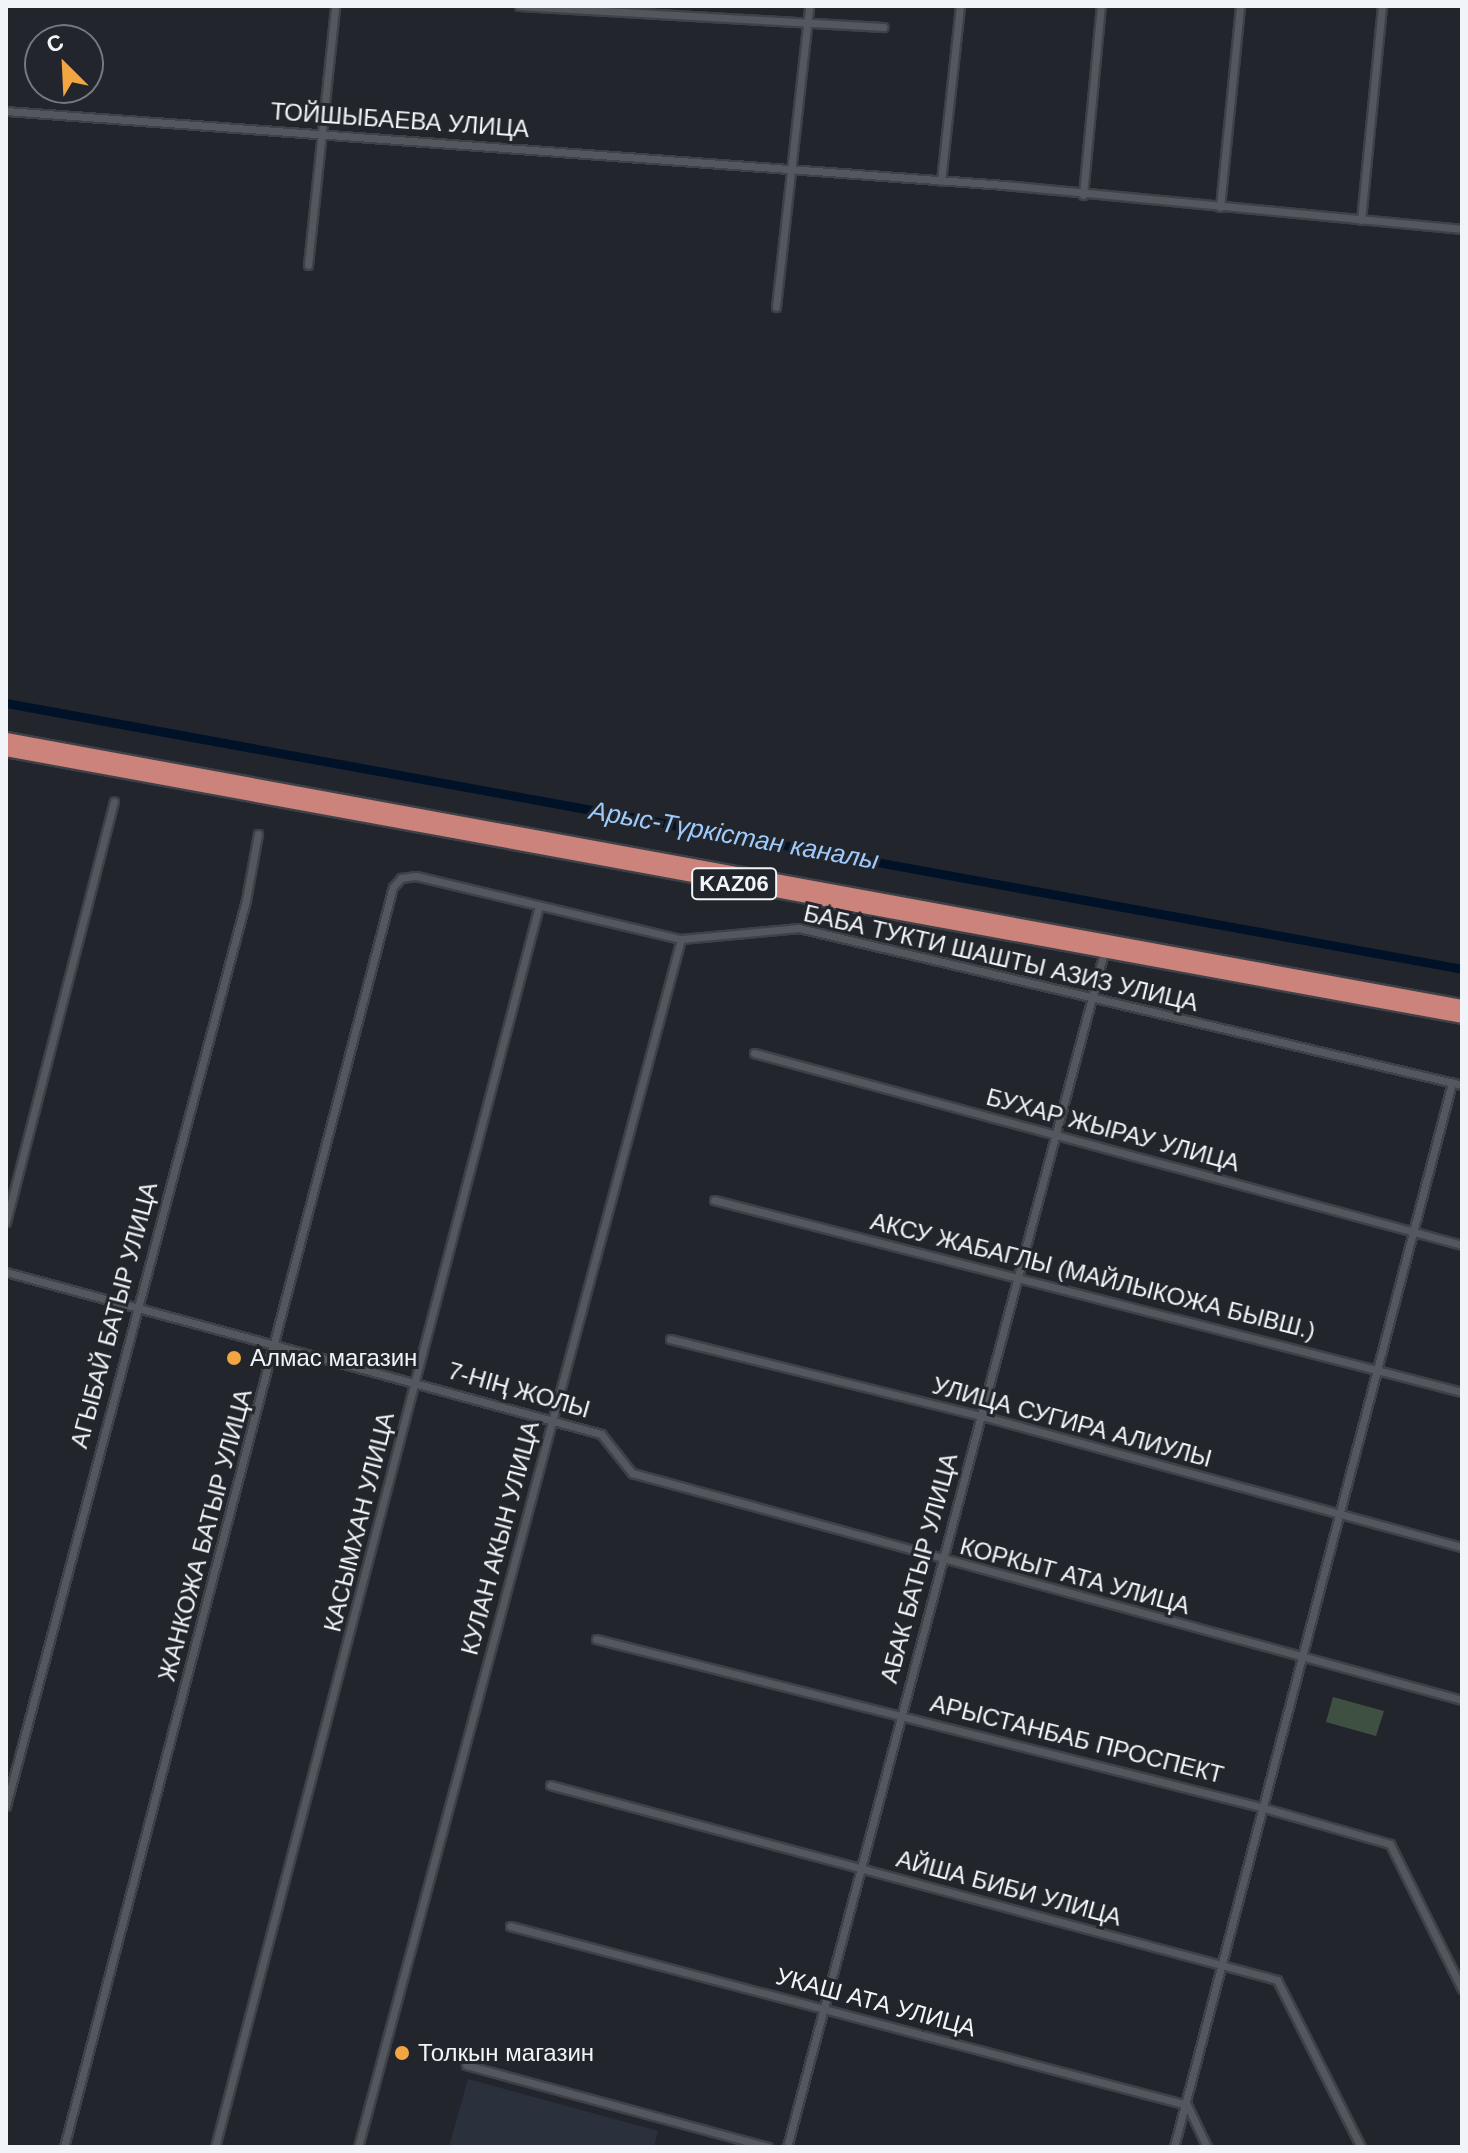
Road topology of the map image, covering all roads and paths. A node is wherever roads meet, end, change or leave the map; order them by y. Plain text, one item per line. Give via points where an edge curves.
1 (335, 6) edge
2 (520, 6) edge
3 (661, 6) edge
4 (809, 6) edge
5 (960, 6) edge
6 (1101, 6) edge
7 (1240, 6) edge
8 (1382, 6) edge
9 (660, 17) junction
10 (808, 23) junction
11 (883, 27) dead end
12 (6, 111) edge
13 (322, 135) junction
14 (792, 172) junction
15 (941, 181) junction
16 (1083, 195) junction
17 (1220, 207) junction
18 (1361, 220) junction
19 (1462, 229) edge
20 (308, 265) dead end
21 (776, 307) dead end
22 (6, 739) edge
23 (6, 750) edge
24 (114, 802) dead end
25 (258, 834) dead end
26 (393, 887) joint
27 (539, 906) junction
28 (681, 939) junction
29 (1104, 952) junction
30 (1091, 1000) junction
31 (1462, 1006) edge
32 (1462, 1017) edge
33 (754, 1053) dead end
34 (1452, 1083) junction
35 (1462, 1085) edge
36 (1055, 1135) junction
37 (714, 1200) dead end
38 (6, 1222) edge
39 (1413, 1233) junction
40 (1462, 1245) edge
41 (6, 1272) edge
42 (1020, 1277) junction
43 (135, 1308) junction
44 (670, 1339) dead end
45 (276, 1347) junction
46 (1376, 1370) junction
47 (414, 1381) junction
48 (1462, 1392) edge
49 (982, 1416) junction
50 (552, 1419) junction
51 (632, 1473) joint
52 (1337, 1515) junction
53 (1462, 1547) edge
54 (943, 1560) junction
55 (596, 1639) dead end
56 (1301, 1659) junction
57 (1462, 1700) edge
58 (900, 1714) junction
59 (550, 1785) dead end
60 (6, 1806) edge
61 (1261, 1807) junction
62 (860, 1869) junction
63 (510, 1926) dead end
64 (1223, 1964) junction
65 (1462, 1989) edge
66 (824, 2009) junction
67 (466, 2065) dead end
68 (1187, 2105) junction
69 (64, 2147) edge
70 (215, 2147) edge
71 (358, 2147) edge
72 (768, 2147) edge
73 (787, 2147) edge
74 (1174, 2147) edge
75 (1207, 2147) edge
76 (1361, 2147) edge

1 - 13 street
2 - 9 street
3 - 9 street
4 - 10 street
5 - 15 street
6 - 16 street
7 - 17 street
8 - 18 street
9 - 10 street
10 - 11 street
10 - 14 street
12 - 13 street, ТОЙШЫБАЕВА УЛИЦА
13 - 14 street, ТОЙШЫБАЕВА УЛИЦА
13 - 20 street
14 - 15 street, ТОЙШЫБАЕВА УЛИЦА
14 - 21 street via 782,217
15 - 16 street, ТОЙШЫБАЕВА УЛИЦА
16 - 17 street, ТОЙШЫБАЕВА УЛИЦА
17 - 18 street, ТОЙШЫБАЕВА УЛИЦА
18 - 19 street, ТОЙШЫБАЕВА УЛИЦА
22 - 31 highway, KАZ06
23 - 29 highway, KАZ06
24 - 38 street
25 - 43 street, АГЫБАЙ БАТЫР УЛИЦА via 246,900
26 - 27 street, БАБА ТУКТИ ШАШТЫ АЗИЗ УЛИЦА via 401,878 416,876
26 - 45 street, ЖАНКОЖА БАТЫР УЛИЦА
27 - 28 street, БАБА ТУКТИ ШАШТЫ АЗИЗ УЛИЦА
27 - 47 street, КАСЫМХАН УЛИЦА
28 - 30 street, БАБА ТУКТИ ШАШТЫ АЗИЗ УЛИЦА via 799,928
28 - 50 street, КУЛАН АКЫН УЛИЦА
29 - 30 street, АБАК БАТЫР УЛИЦА
29 - 32 highway, KАZ06
30 - 34 street, БАБА ТУКТИ ШАШТЫ АЗИЗ УЛИЦА
30 - 36 street, АБАК БАТЫР УЛИЦА
33 - 36 street, БУХАР ЖЫРАУ УЛИЦА
34 - 35 street, БАБА ТУКТИ ШАШТЫ АЗИЗ УЛИЦА
34 - 39 street
36 - 39 street, БУХАР ЖЫРАУ УЛИЦА
36 - 42 street, АБАК БАТЫР УЛИЦА
37 - 42 street, АКСУ ЖАБАГЛЫ (МАЙЛЫКОЖА БЫВШ.)
39 - 40 street, БУХАР ЖЫРАУ УЛИЦА
39 - 46 street
41 - 43 street, 7-НІҢ ЖОЛЫ
42 - 46 street, АКСУ ЖАБАГЛЫ (МАЙЛЫКОЖА БЫВШ.)
42 - 49 street, АБАК БАТЫР УЛИЦА
43 - 45 street, 7-НІҢ ЖОЛЫ
43 - 60 street, АГЫБАЙ БАТЫР УЛИЦА
44 - 49 street, УЛИЦА СУГИРА АЛИУЛЫ
45 - 47 street, 7-НІҢ ЖОЛЫ
45 - 69 street, ЖАНКОЖА БАТЫР УЛИЦА
46 - 48 street, АКСУ ЖАБАГЛЫ (МАЙЛЫКОЖА БЫВШ.)
46 - 52 street
47 - 50 street, 7-НІҢ ЖОЛЫ
47 - 70 street, КАСЫМХАН УЛИЦА
49 - 52 street, УЛИЦА СУГИРА АЛИУЛЫ
49 - 54 street, АБАК БАТЫР УЛИЦА
50 - 51 street, 7-НІҢ ЖОЛЫ via 601,1434 612,1455
50 - 71 street, КУЛАН АКЫН УЛИЦА
51 - 54 street, КОРКЫТ АТА УЛИЦА
52 - 53 street, УЛИЦА СУГИРА АЛИУЛЫ
52 - 56 street
54 - 56 street, КОРКЫТ АТА УЛИЦА
54 - 58 street, АБАК БАТЫР УЛИЦА
55 - 58 street, АРЫСТАНБАБ ПРОСПЕКТ
56 - 57 street, КОРКЫТ АТА УЛИЦА
56 - 61 street
58 - 61 street, АРЫСТАНБАБ ПРОСПЕКТ
58 - 62 street, АБАК БАТЫР УЛИЦА
59 - 62 street, АЙША БИБИ УЛИЦА
61 - 64 street
61 - 65 street, АРЫСТАНБАБ ПРОСПЕКТ via 1390,1844
62 - 64 street, АЙША БИБИ УЛИЦА
62 - 66 street, АБАК БАТЫР УЛИЦА
63 - 66 street, УКАШ АТА УЛИЦА
64 - 68 street
64 - 76 street, АЙША БИБИ УЛИЦА via 1277,1980
66 - 68 street, УКАШ АТА УЛИЦА
66 - 73 street, АБАК БАТЫР УЛИЦА
67 - 72 street
68 - 74 street
68 - 75 street

